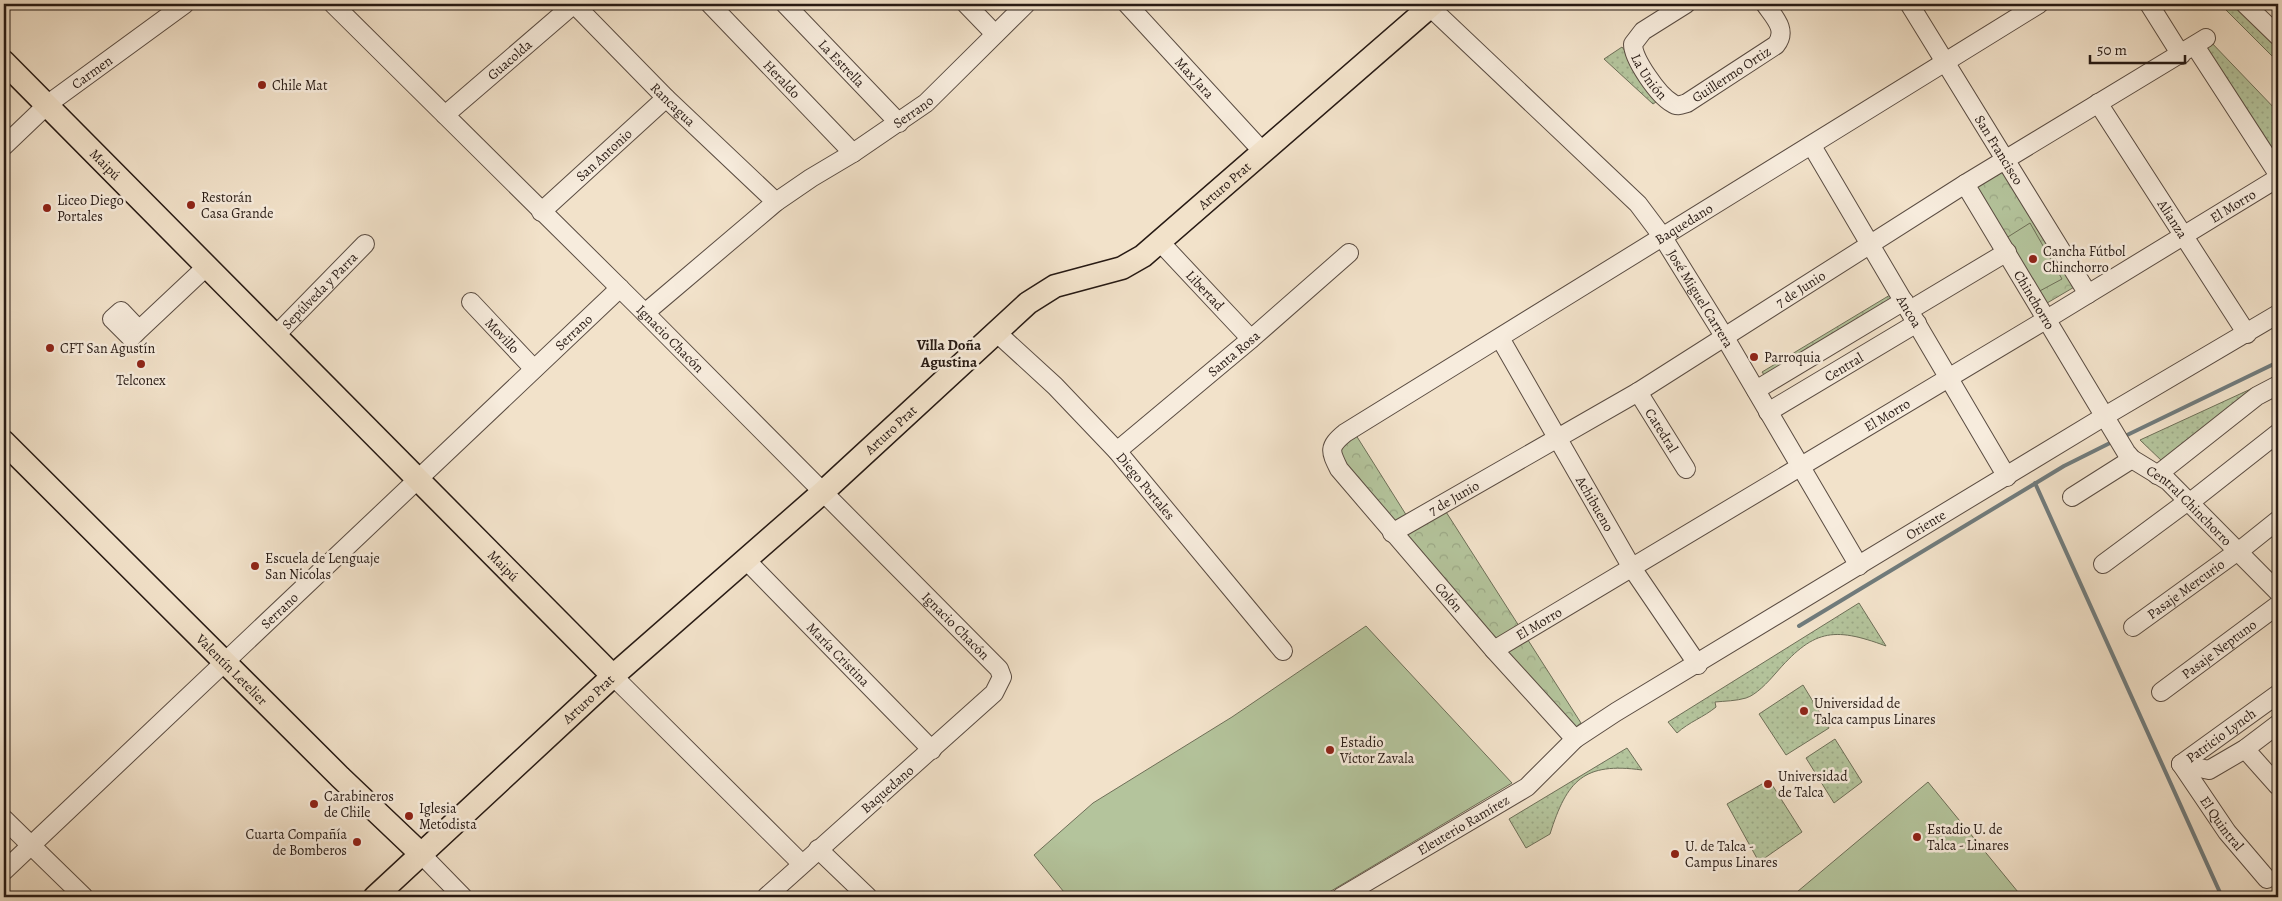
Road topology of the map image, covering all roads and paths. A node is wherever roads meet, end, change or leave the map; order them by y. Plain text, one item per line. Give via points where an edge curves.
1 (184, 4) edge
2 (333, 4) edge
3 (574, 4) edge
4 (710, 4) edge
5 (785, 4) edge
6 (966, 4) edge
7 (1026, 4) edge
8 (1127, 4) edge
9 (1686, 4) edge
10 (1765, 4) edge
11 (1910, 4) edge
12 (2039, 4) edge
13 (2148, 4) edge
14 (2245, 4) edge
15 (1431, 5) edge
16 (995, 34) junction
17 (2278, 36) edge
18 (2194, 46) junction
19 (4, 62) edge
20 (1944, 63) junction
21 (666, 98) junction
22 (2098, 103) junction
23 (48, 104) junction
24 (1673, 104) joint
25 (445, 115) junction
26 (899, 123) junction
27 (4, 146) edge
28 (1812, 146) junction
29 (1263, 152) junction
30 (853, 153) junction
31 (2005, 160) junction
32 (2278, 176) edge
33 (1965, 184) junction
34 (776, 202) junction
35 (541, 212) junction
36 (1662, 236) junction
37 (2182, 236) junction
38 (1160, 242) junction
39 (1870, 243) junction
40 (366, 244) dead end
41 (1349, 252) dead end
42 (2007, 252) junction
43 (206, 268) junction
44 (620, 288) junction
45 (2088, 294) junction
46 (471, 302) dead end
47 (1910, 311) junction
48 (645, 313) junction
49 (2278, 314) edge
50 (2047, 319) junction
51 (139, 330) dead end
52 (996, 332) junction
53 (2247, 334) junction
54 (1724, 336) junction
55 (274, 337) junction
56 (1500, 338) junction
57 (1251, 339) junction
58 (534, 369) junction
59 (1948, 378) junction
60 (2278, 386) edge
61 (1756, 390) junction
62 (1638, 392) junction
63 (1768, 412) junction
64 (2105, 416) junction
65 (2278, 433) edge
66 (1557, 439) junction
67 (4, 442) edge
68 (1331, 449) joint
69 (1117, 451) junction
70 (2129, 456) junction
71 (1800, 466) junction
72 (1686, 468) dead end
73 (2157, 475) junction
74 (2007, 477) junction
75 (418, 479) junction
76 (823, 492) junction
77 (2072, 497) dead end
78 (2188, 502) junction
79 (2278, 520) edge
80 (1392, 532) junction
81 (2238, 551) junction
82 (746, 560) junction
83 (2103, 564) dead end
84 (1859, 566) junction
85 (1632, 568) junction
86 (2278, 592) edge
87 (2278, 606) edge
88 (2133, 627) dead end
89 (1494, 650) junction
90 (1282, 651) dead end
91 (224, 662) junction
92 (1698, 664) junction
93 (613, 676) junction
94 (1002, 678) joint
95 (2161, 692) dead end
96 (2278, 694) edge
97 (2278, 724) edge
98 (1575, 739) junction
99 (2245, 749) junction
100 (932, 750) junction
101 (2181, 764) junction
102 (2278, 786) edge
103 (4, 819) edge
104 (31, 845) junction
105 (818, 848) junction
106 (421, 854) junction
107 (802, 864) junction
108 (4, 871) edge
109 (2267, 879) dead end
110 (84, 897) edge
111 (376, 897) edge
112 (463, 897) edge
113 (766, 897) edge
114 (868, 897) edge
115 (1341, 897) edge

1 - 23 street, Carmen
2 - 25 street, Ignacio Chacón
3 - 21 street, Rancagua
3 - 25 street, Guacolda
4 - 30 street, Heraldo
5 - 26 street, La Estrella
6 - 16 street
7 - 16 street, Serrano
8 - 29 street, Max Jara
9 - 24 street, La Unión via 1643,31 1633,44 1636,60
10 - 24 street, Guillermo Ortiz via 1782,35 1776,45 1687,104
11 - 20 street, San Francisco
12 - 20 street, Baquedano
13 - 18 street
14 - 17 street
15 - 29 main road, Arturo Prat
15 - 36 street, José Miguel Carrera via 1615,180
16 - 26 street, Serrano via 940,91
18 - 22 street, 7 de Junio
18 - 32 street
19 - 23 main road, Maipú
20 - 28 street, Baquedano
20 - 31 street, San Francisco
21 - 34 street, Rancagua
21 - 35 street, San Antonio
22 - 31 street, 7 de Junio
22 - 37 street, Alianza
23 - 27 street, Carmen
23 - 43 main road, Maipú
25 - 35 street, Ignacio Chacón
26 - 30 street, Serrano
28 - 36 street, Baquedano
28 - 39 street, Ancoa
29 - 38 main road, Arturo Prat
30 - 34 street, Serrano
31 - 33 street, 7 de Junio
31 - 45 street, San Francisco
32 - 37 street, El Morro
33 - 39 street, 7 de Junio
33 - 42 street, Chinchorro
34 - 48 street, Serrano
35 - 44 street, Ignacio Chacón
36 - 54 street, José Miguel Carrera
36 - 56 street, Baquedano
37 - 45 street, El Morro
37 - 53 street, Alianza
38 - 52 main road, Arturo Prat via 1144,256 1122,268 1070,280 1048,290
38 - 57 street, Libertad
39 - 47 street, Ancoa
39 - 54 street, 7 de Junio
40 - 55 street, Sepúlveda y Parra
41 - 57 street, Santa Rosa
42 - 47 street, Central
42 - 50 street, Chinchorro
43 - 51 street
43 - 55 main road, Maipú
44 - 48 street, Ignacio Chacón
44 - 58 street, Serrano
45 - 50 street, El Morro
46 - 58 street, Movillo
47 - 59 street, Ancoa
47 - 61 street, Central
47 - 63 street, Central
48 - 76 street, Ignacio Chacón
49 - 53 street, Oriente
50 - 59 street, El Morro
50 - 64 street, Chinchorro
52 - 69 street, Diego Portales via 1055,386
52 - 76 main road, Arturo Prat
53 - 64 street, Oriente
54 - 61 street, José Miguel Carrera
54 - 62 street, 7 de Junio
55 - 75 main road, Maipú
56 - 66 street, Achibueno
56 - 68 street, Baquedano via 1345,433
57 - 69 street, Santa Rosa
58 - 75 street, Serrano
59 - 71 street, El Morro
59 - 74 street, Ancoa
60 - 73 street via 2257,396
61 - 63 street, José Miguel Carrera
62 - 66 street, 7 de Junio
62 - 72 street, Catedral
63 - 71 street, José Miguel Carrera
64 - 70 street, Central Chinchorro
64 - 74 street, Oriente
65 - 78 street
66 - 80 street, 7 de Junio
66 - 85 street, Achibueno
67 - 91 main road, Valentín Letelier
68 - 80 street, Colón via 1339,469
69 - 90 street, Diego Portales
70 - 73 street, Central Chinchorro
70 - 77 street
71 - 84 street, José Miguel Carrera
71 - 85 street, El Morro
73 - 78 street, Central Chinchorro via 2168,481
74 - 84 street, Oriente
75 - 91 street, Serrano
75 - 93 main road, Maipú
76 - 82 main road, Arturo Prat
76 - 94 street, Ignacio Chacón via 992,661
78 - 81 street, Central Chinchorro
78 - 83 street
79 - 81 street, Pasaje Mercurio
80 - 89 street, Colón
81 - 86 street, Central Chinchorro
81 - 88 street, Pasaje Mercurio
82 - 93 main road, Arturo Prat
82 - 100 street, María Cristina
84 - 92 street, Oriente
85 - 89 street, El Morro
85 - 92 street, Achibueno
87 - 95 street, Pasaje Neptuno
89 - 98 street, Colón
91 - 104 street, Serrano
91 - 106 main road, Valentín Letelier
92 - 98 street, Oriente
93 - 106 main road, Arturo Prat
93 - 107 street, Maipú
94 - 100 street, Baquedano via 994,693
96 - 101 street, Patricio Lynch
97 - 99 street, Patricio Lynch
98 - 115 street, Eleuterio Ramírez via 1527,787
99 - 101 street, Patricio Lynch via 2209,770
99 - 102 street
100 - 105 street, Baquedano
101 - 109 street, El Quintral via 2227,832
103 - 104 street
104 - 108 street, Serrano
104 - 110 street
105 - 107 street, Baquedano
105 - 114 street
106 - 111 main road, Arturo Prat
106 - 112 street, Valentín Letelier
107 - 113 street, Baquedano

